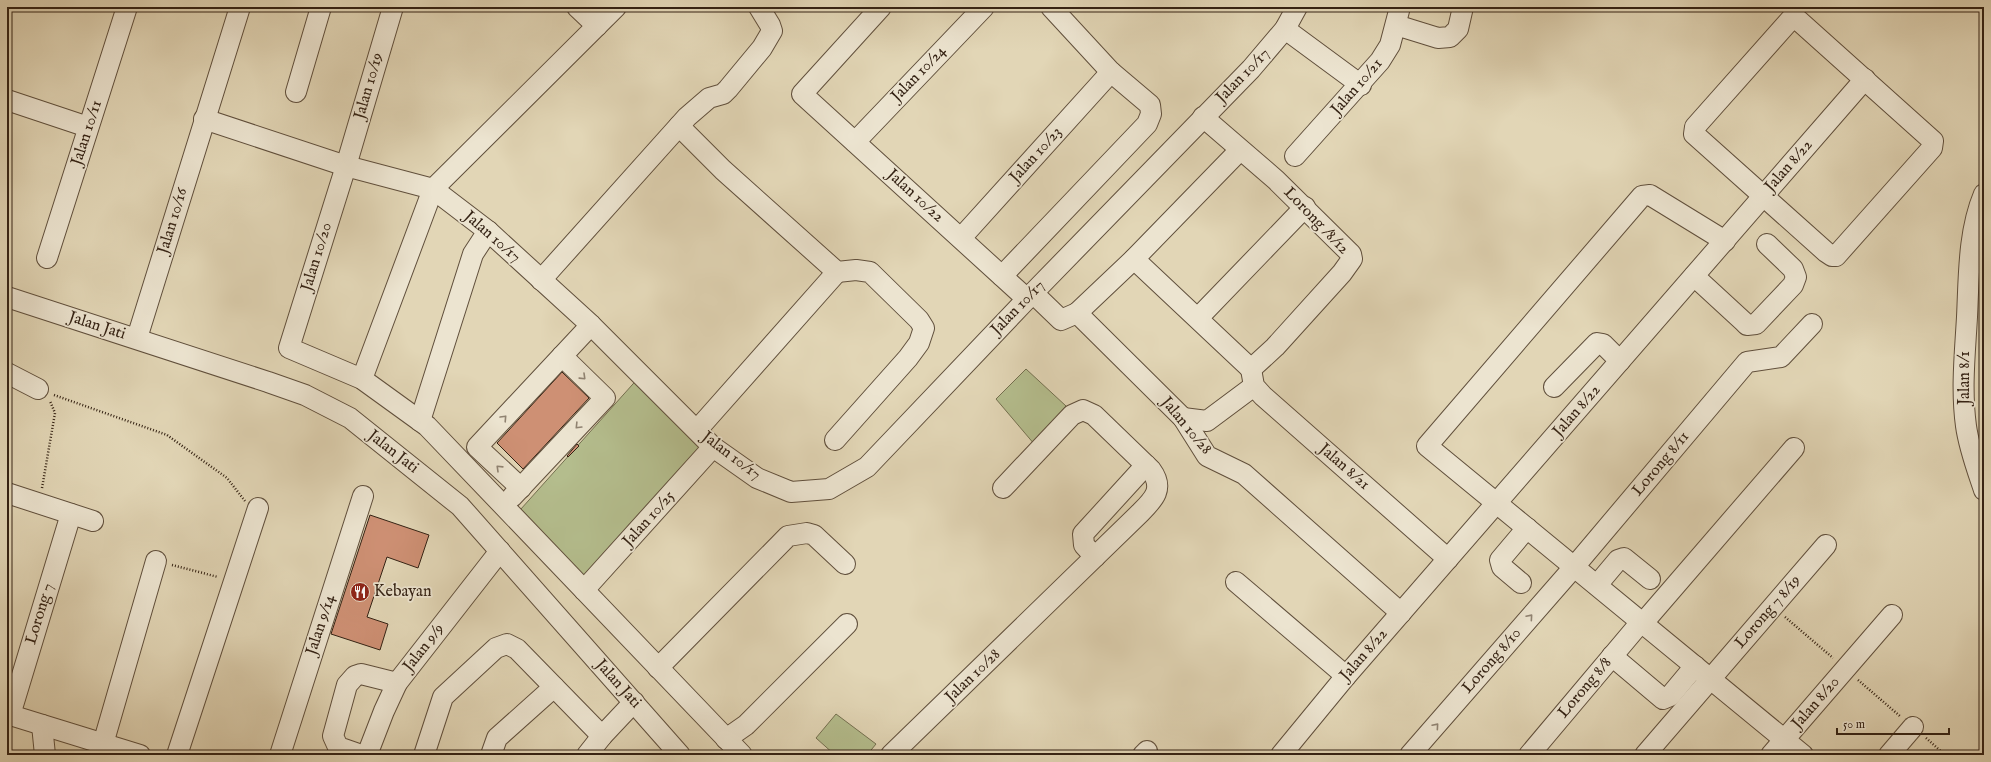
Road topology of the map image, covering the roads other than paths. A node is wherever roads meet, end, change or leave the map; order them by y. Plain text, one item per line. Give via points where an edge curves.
1 (127, 7) edge
2 (240, 7) edge
3 (321, 7) edge
4 (393, 7) edge
5 (577, 7) edge
6 (616, 7) edge
7 (759, 7) edge
8 (881, 7) edge
9 (984, 7) edge
10 (1051, 7) edge
11 (1297, 7) edge
12 (1463, 7) edge
13 (1398, 16) edge
14 (597, 26) junction
15 (1285, 29) junction
16 (1112, 72) junction
17 (1865, 79) junction
18 (1361, 85) junction
19 (296, 92) dead end
20 (7, 100) edge
21 (206, 112) junction
22 (1203, 117) junction
23 (679, 126) junction
24 (88, 127) junction
25 (855, 142) junction
26 (1240, 150) junction
27 (1295, 156) dead end
28 (346, 166) junction
29 (433, 189) junction
30 (1984, 194) edge
31 (1763, 196) junction
32 (1304, 207) junction
33 (488, 231) junction
34 (961, 238) junction
35 (1725, 241) junction
36 (1767, 244) dead end
37 (47, 258) dead end
38 (1134, 259) junction
39 (837, 272) junction
40 (1002, 276) junction
41 (1694, 276) junction
42 (541, 280) junction
43 (1030, 296) junction
44 (7, 297) edge
45 (1077, 313) junction
46 (1198, 318) junction
47 (1812, 324) dead end
48 (591, 325) junction
49 (137, 338) junction
50 (562, 356) junction
51 (1620, 361) junction
52 (7, 373) edge
53 (1253, 378) junction
54 (362, 379) junction
55 (1554, 388) dead end
56 (38, 389) road end
57 (1183, 418) junction
58 (420, 421) junction
59 (697, 430) junction
60 (835, 440) dead end
61 (713, 447) junction
62 (1794, 448) dead end
63 (1146, 465) junction
64 (521, 488) junction
65 (1002, 488) dead end
66 (1984, 490) edge
67 (7, 493) edge
68 (363, 496) dead end
69 (1497, 503) junction
70 (504, 506) junction
71 (258, 508) road end
72 (71, 514) junction
73 (93, 521) dead end
74 (1527, 528) junction
75 (1826, 545) dead end
76 (500, 551) junction
77 (1095, 557) junction
78 (1448, 559) junction
79 (156, 561) road end
80 (845, 564) dead end
81 (1574, 567) junction
82 (1650, 579) dead end
83 (1236, 582) dead end
84 (1521, 583) dead end
85 (1597, 585) junction
86 (584, 590) junction
87 (1401, 613) junction
88 (1892, 615) dead end
89 (1642, 623) junction
90 (847, 624) dead end
91 (1612, 656) junction
92 (1695, 666) junction
93 (658, 668) junction
94 (1346, 676) junction
95 (1710, 679) junction
96 (397, 683) junction
97 (554, 687) junction
98 (634, 702) junction
99 (9, 715) edge
100 (42, 725) junction
101 (1913, 727) dead end
102 (602, 736) junction
103 (726, 739) junction
104 (1784, 740) junction
105 (104, 744) junction
106 (1292, 751) edge
107 (1417, 752) edge
108 (45, 755) edge
109 (140, 755) edge
110 (177, 755) edge
111 (280, 755) edge
112 (361, 755) edge
113 (367, 755) edge
114 (424, 755) edge
115 (492, 755) edge
116 (587, 755) edge
117 (680, 755) edge
118 (742, 755) edge
119 (891, 755) edge
120 (1529, 755) edge
121 (1645, 755) edge
122 (1771, 755) edge
123 (1803, 755) edge
124 (1889, 755) edge

1 - 24 street, Jalan 10/11
2 - 21 street, Jalan 10/16
3 - 19 street
4 - 28 street, Jalan 10/19
5 - 14 street
6 - 14 street
7 - 23 street via 772,31 769,39 728,89 702,103
8 - 25 street, Jalan 10/22 via 802,94
9 - 25 street, Jalan 10/24
10 - 16 street
11 - 15 street, Jalan 10/17
12 - 13 street via 1455,34 1444,39
13 - 18 street, Jalan 10/21 via 1387,51
14 - 29 street
15 - 18 street
15 - 22 street, Jalan 10/17 via 1251,69
16 - 34 street, Jalan 10/23
16 - 40 street via 1150,105 1151,114 1146,124
17 - 31 street, Jalan 8/22
17 - 31 street via 1931,138 1932,148 1836,256 1829,254
17 - 31 street via 1798,20 1791,19 1706,115 1696,127 1694,134
18 - 27 street, Jalan 10/21
20 - 24 street
21 - 28 street, Jalan 10/17
21 - 49 street, Jalan 10/16
22 - 26 street, Lorong /8/12
22 - 43 street, Jalan 10/17
23 - 39 street via 723,170
23 - 42 street
24 - 37 street, Jalan 10/11
25 - 34 street, Jalan 10/22
26 - 32 street, Lorong /8/12
26 - 38 street
28 - 29 street, Jalan 10/17
28 - 54 street, Jalan 10/20 via 288,348
29 - 33 street, Jalan 10/17
29 - 54 street
30 - 66 street, Jalan 8/1 via 1975,220 1971,245 1963,389 1966,426
31 - 35 street, Jalan 8/22
32 - 46 street
32 - 53 street, Lorong /8/12 via 1348,249 1352,259 1275,347
33 - 42 street, Jalan 10/17
33 - 58 street via 473,254
34 - 40 street, Jalan 10/22
35 - 41 street, Jalan 8/22
35 - 69 street via 1650,195 1645,194 1638,198 1427,446
36 - 41 street via 1793,269 1796,277 1794,285 1756,324 1744,322
38 - 45 street
38 - 46 street, Jalan 8/21
39 - 59 street
39 - 60 street via 870,272 924,328 919,343 908,358
40 - 43 street, Jalan 10/22
41 - 51 street, Jalan 8/22
42 - 48 street, Jalan 10/17
43 - 45 street via 1061,320
43 - 61 street, Jalan 10/17 via 867,467 829,489 791,492 757,478
44 - 49 street, Jalan Jati
45 - 57 street, Jalan 10/28
46 - 53 street, Jalan 8/21
47 - 81 street, Lorong 8/11 via 1781,357 1747,362
48 - 50 street
48 - 59 street, Jalan 10/17
49 - 76 street, Jalan Jati via 298,393 350,418 460,506
50 -> 64 street via 605,398
64 -> 50 street via 477,447
51 - 55 street via 1603,344 1597,343
51 - 69 street, Jalan 8/22
52 - 56 street
53 - 57 street via 1207,421
53 - 78 street, Jalan 8/21 via 1263,396
54 - 58 street
57 - 87 street, Jalan 10/28 via 1207,456 1244,474
58 - 70 street
59 - 61 street, Jalan 10/17
61 - 86 street, Jalan 10/25
62 - 89 street
63 - 65 street, Jalan 10/28 via 1094,415 1083,410 1072,415
63 - 77 street, Jalan 10/28 via 1154,475 1157,490 1155,497
63 - 77 street via 1083,534 1084,545
64 - 70 street
67 - 72 street
68 - 111 street, Jalan 9/14
69 - 74 street
69 - 78 street, Jalan 8/22
70 - 86 street
71 - 110 street
72 - 73 street
72 - 99 street, Lorong 7
74 - 81 street
74 - 84 street via 1500,560 1502,567
75 - 95 street, Lorong 7 8/19
76 - 96 street, Jalan 9/9
76 - 98 street, Jalan Jati
77 - 119 street, Jalan 10/28
78 - 87 street, Jalan 8/22
79 - 105 street
80 - 93 street via 814,535 807,533 788,536
81 - 85 street
107 -> 81 street, Lorong 8/10
82 - 85 street via 1624,558 1618,560
83 - 94 street
85 - 89 street
86 - 93 street
87 - 94 street, Jalan 8/22
88 - 104 street, Jalan 8/20
89 - 91 street, Lorong 8/8
89 - 92 street
90 - 103 street via 746,725
91 - 92 street via 1663,698 1670,696
91 - 120 street, Lorong 8/8
92 - 95 street
93 - 103 street
94 - 106 street, Jalan 8/22
95 - 104 street
95 - 121 street, Lorong 7 8/19
96 - 112 street via 361,674 355,676 347,685 333,736 338,747
96 - 113 street, Jalan 9/9
97 - 102 street
97 - 114 street via 512,645 501,645 440,702
97 - 115 street via 497,738
98 - 102 street
98 - 117 street, Jalan Jati
99 - 100 street
100 - 105 street
100 - 108 street
101 - 124 street
102 - 116 street
103 - 118 street
104 - 122 street, Jalan 8/20
104 - 123 street
105 - 109 street

